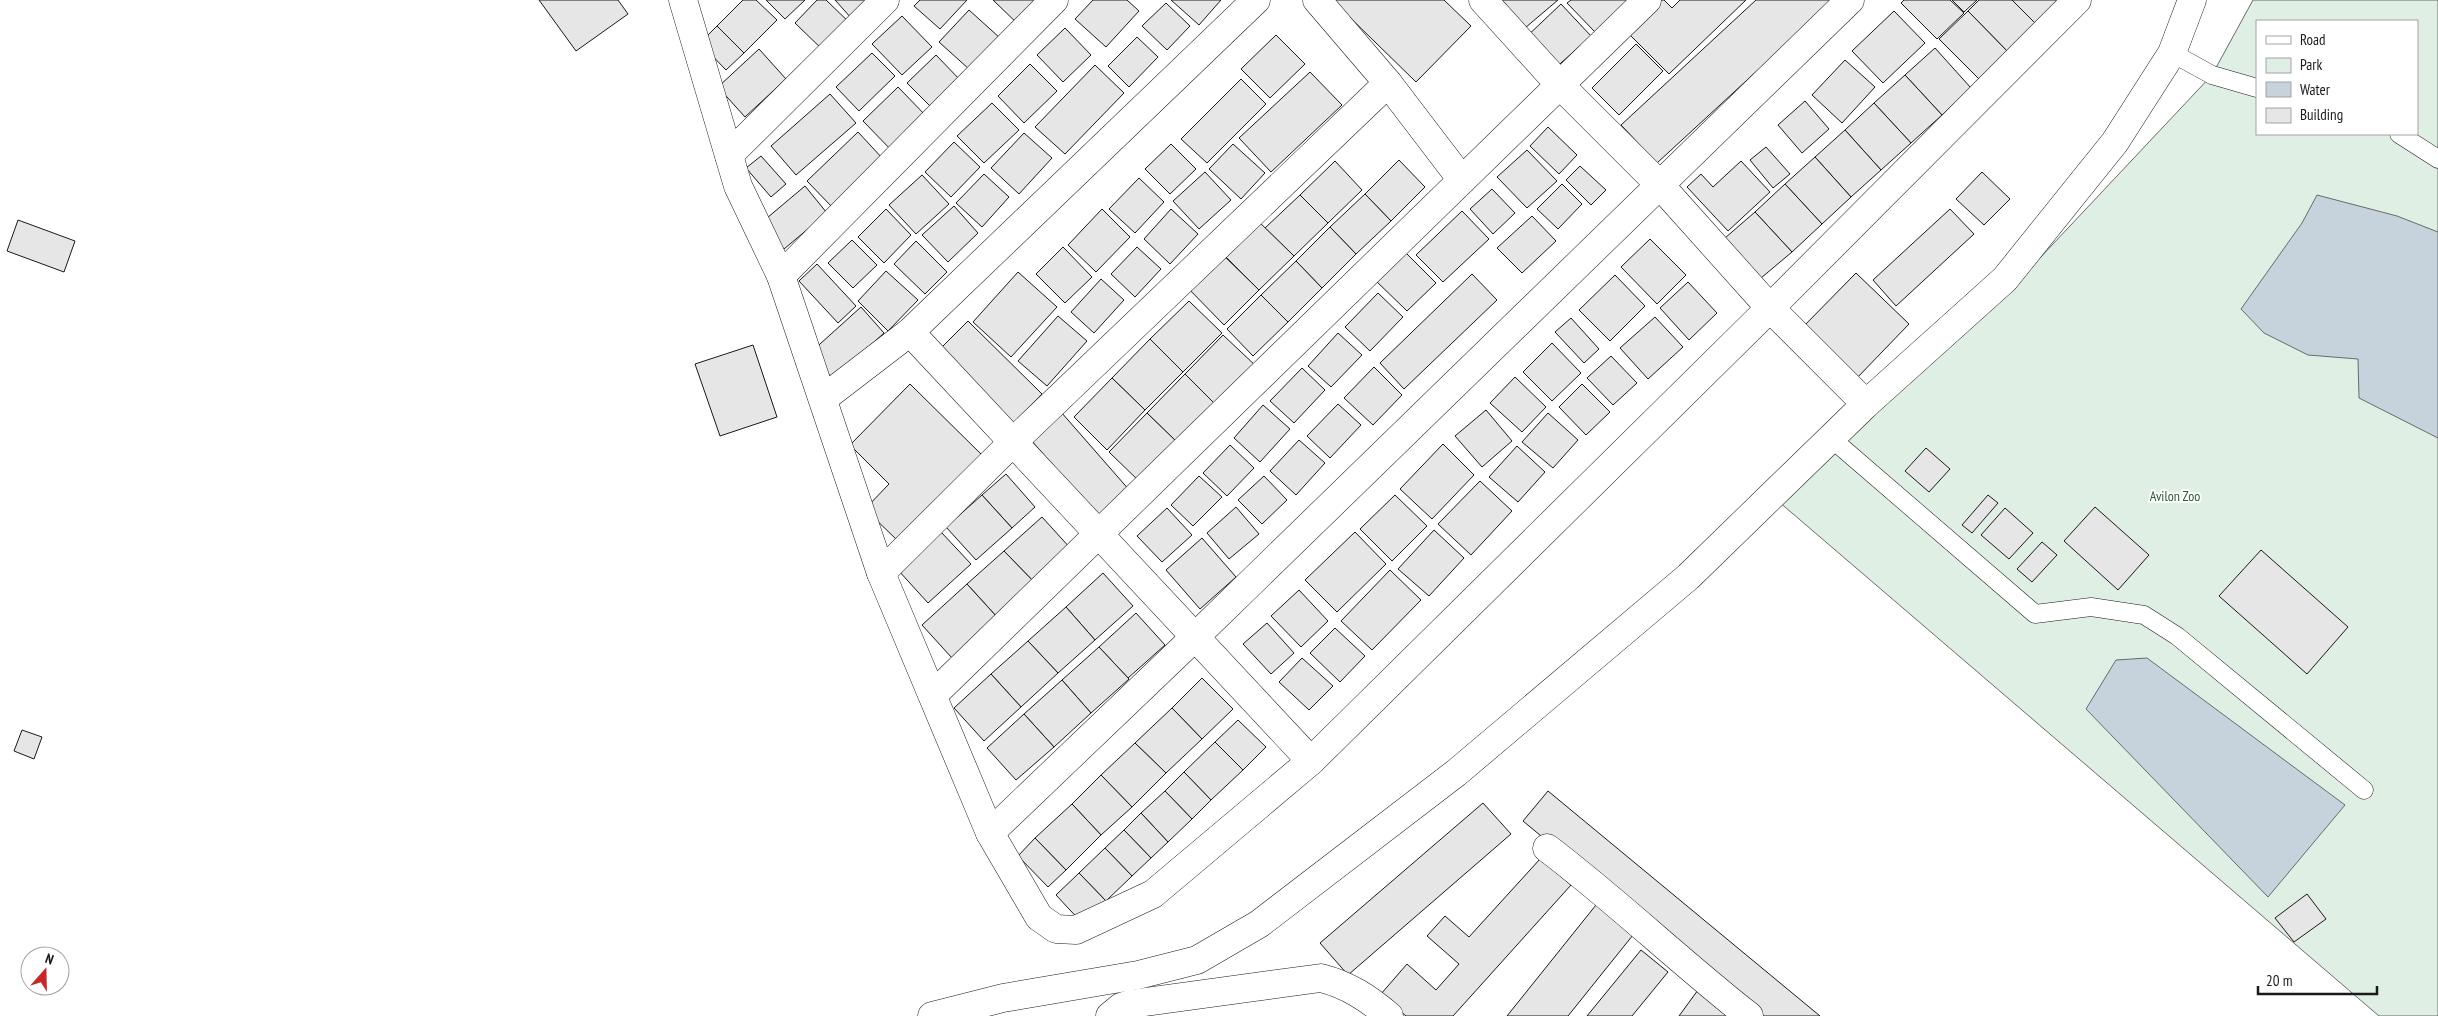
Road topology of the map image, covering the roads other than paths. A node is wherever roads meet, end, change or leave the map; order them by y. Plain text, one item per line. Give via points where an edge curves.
1 (683, 0) edge
2 (886, 0) edge
3 (1054, 0) edge
4 (1256, 0) edge
5 (1317, 0) edge
6 (1483, 0) edge
7 (1647, 0) edge
8 (1850, 0) edge
9 (2077, 0) edge
10 (2192, 0) edge
11 (2172, 53) junction
12 (1388, 83) junction
13 (1560, 85) junction
14 (2256, 88) edge
15 (2401, 135) edge
16 (729, 155) junction
17 (2438, 159) edge
18 (1462, 180) junction
19 (1658, 184) junction
20 (781, 276) junction
21 (1770, 308) junction
22 (910, 332) junction
23 (824, 398) junction
24 (1866, 404) junction
25 (1832, 439) junction
26 (1013, 442) junction
27 (1098, 534) junction
28 (881, 573) junction
29 (1195, 637) junction
30 (933, 695) junction
31 (1311, 761) junction
32 (2364, 790) dead end
33 (990, 833) junction
34 (1547, 848) dead end
35 (932, 1016) edge
36 (1110, 1016) edge
37 (1388, 1016) edge
38 (1749, 1016) edge

1 - 16 street
2 - 16 street
3 - 20 street
4 - 22 street
5 - 12 street
6 - 13 street
7 - 13 street
8 - 19 street
9 - 21 street
10 - 11 street
11 - 14 lane via 2212,75
11 - 24 street via 2116,142 2005,279
12 - 18 street
12 - 26 street
13 - 18 street
13 - 19 street
15 - 17 lane
16 - 20 street via 738,186
18 - 27 street
19 - 21 street
19 - 29 street
20 - 23 street
21 - 24 street
21 - 31 street
22 - 23 street
22 - 26 street
23 - 28 street
24 - 25 street
25 - 32 lane via 2035,614 2091,607 2144,615 2177,636
25 - 35 street via 1688,577 1456,773 1259,924 1197,960 1138,975 1003,998
26 - 27 street
26 - 28 street
27 - 29 street
27 - 30 street
28 - 30 street
29 - 31 street
29 - 33 street
30 - 33 street
31 - 33 street via 1153,894 1076,930 1056,929 1039,917
34 - 38 street via 1603,891 1703,980
36 - 37 street via 1130,1004 1321,978 1340,983 1368,998

